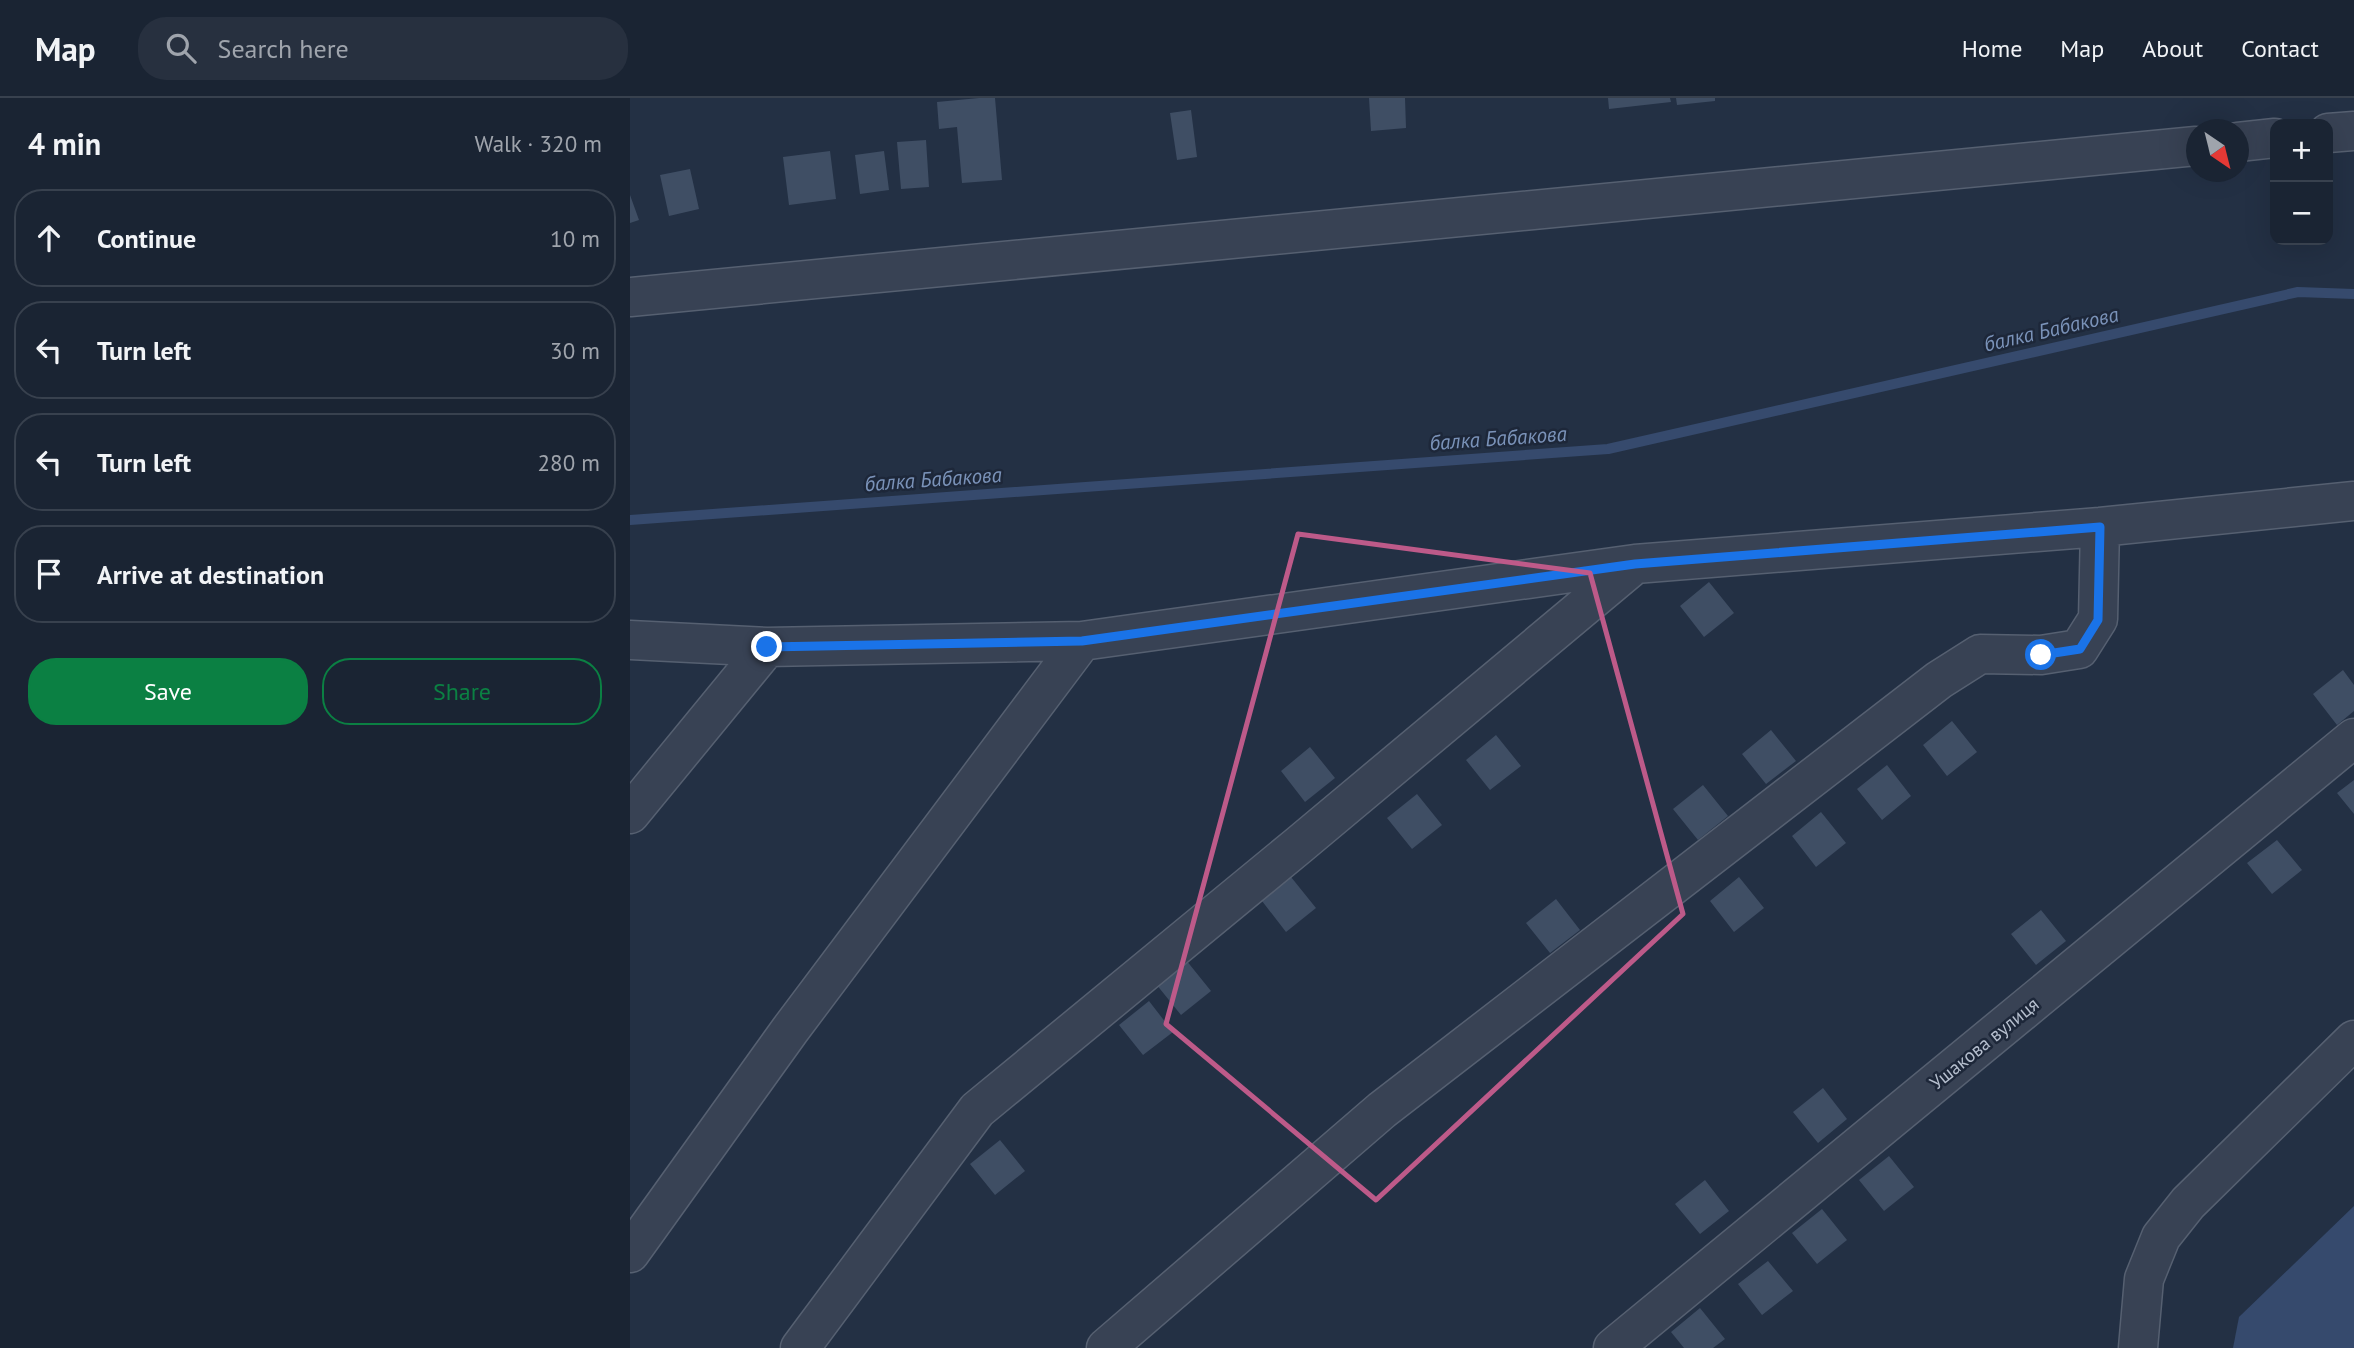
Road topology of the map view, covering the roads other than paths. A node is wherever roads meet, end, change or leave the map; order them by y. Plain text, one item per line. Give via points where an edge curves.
1 (2354, 131) edge
2 (2333, 133) edge
3 (2270, 139) edge
4 (2249, 141) edge
5 (2186, 147) edge
6 (630, 297) edge
7 (2354, 501) edge
8 (2100, 527) junction
9 (1635, 564) junction
10 (630, 640) edge
11 (1082, 641) junction
12 (767, 647) junction
13 (2354, 738) edge
14 (630, 814) edge
15 (2354, 1040) edge
16 (630, 1253) edge
17 (800, 1348) edge
18 (1106, 1348) edge
19 (1614, 1348) edge
20 (2138, 1348) edge

1 - 2 street
3 - 4 street
5 - 6 street
7 - 8 street
8 - 9 street
8 - 18 street via 2098,620 2080,649 2041,655 1980,654 1939,680 1382,1110
9 - 11 street
9 - 17 street via 977,1110
10 - 12 street
11 - 12 street
11 - 16 street via 790,1030
12 - 14 street
13 - 19 street, Ушакова вулиця
15 - 20 street via 2188,1203 2161,1237 2144,1279

